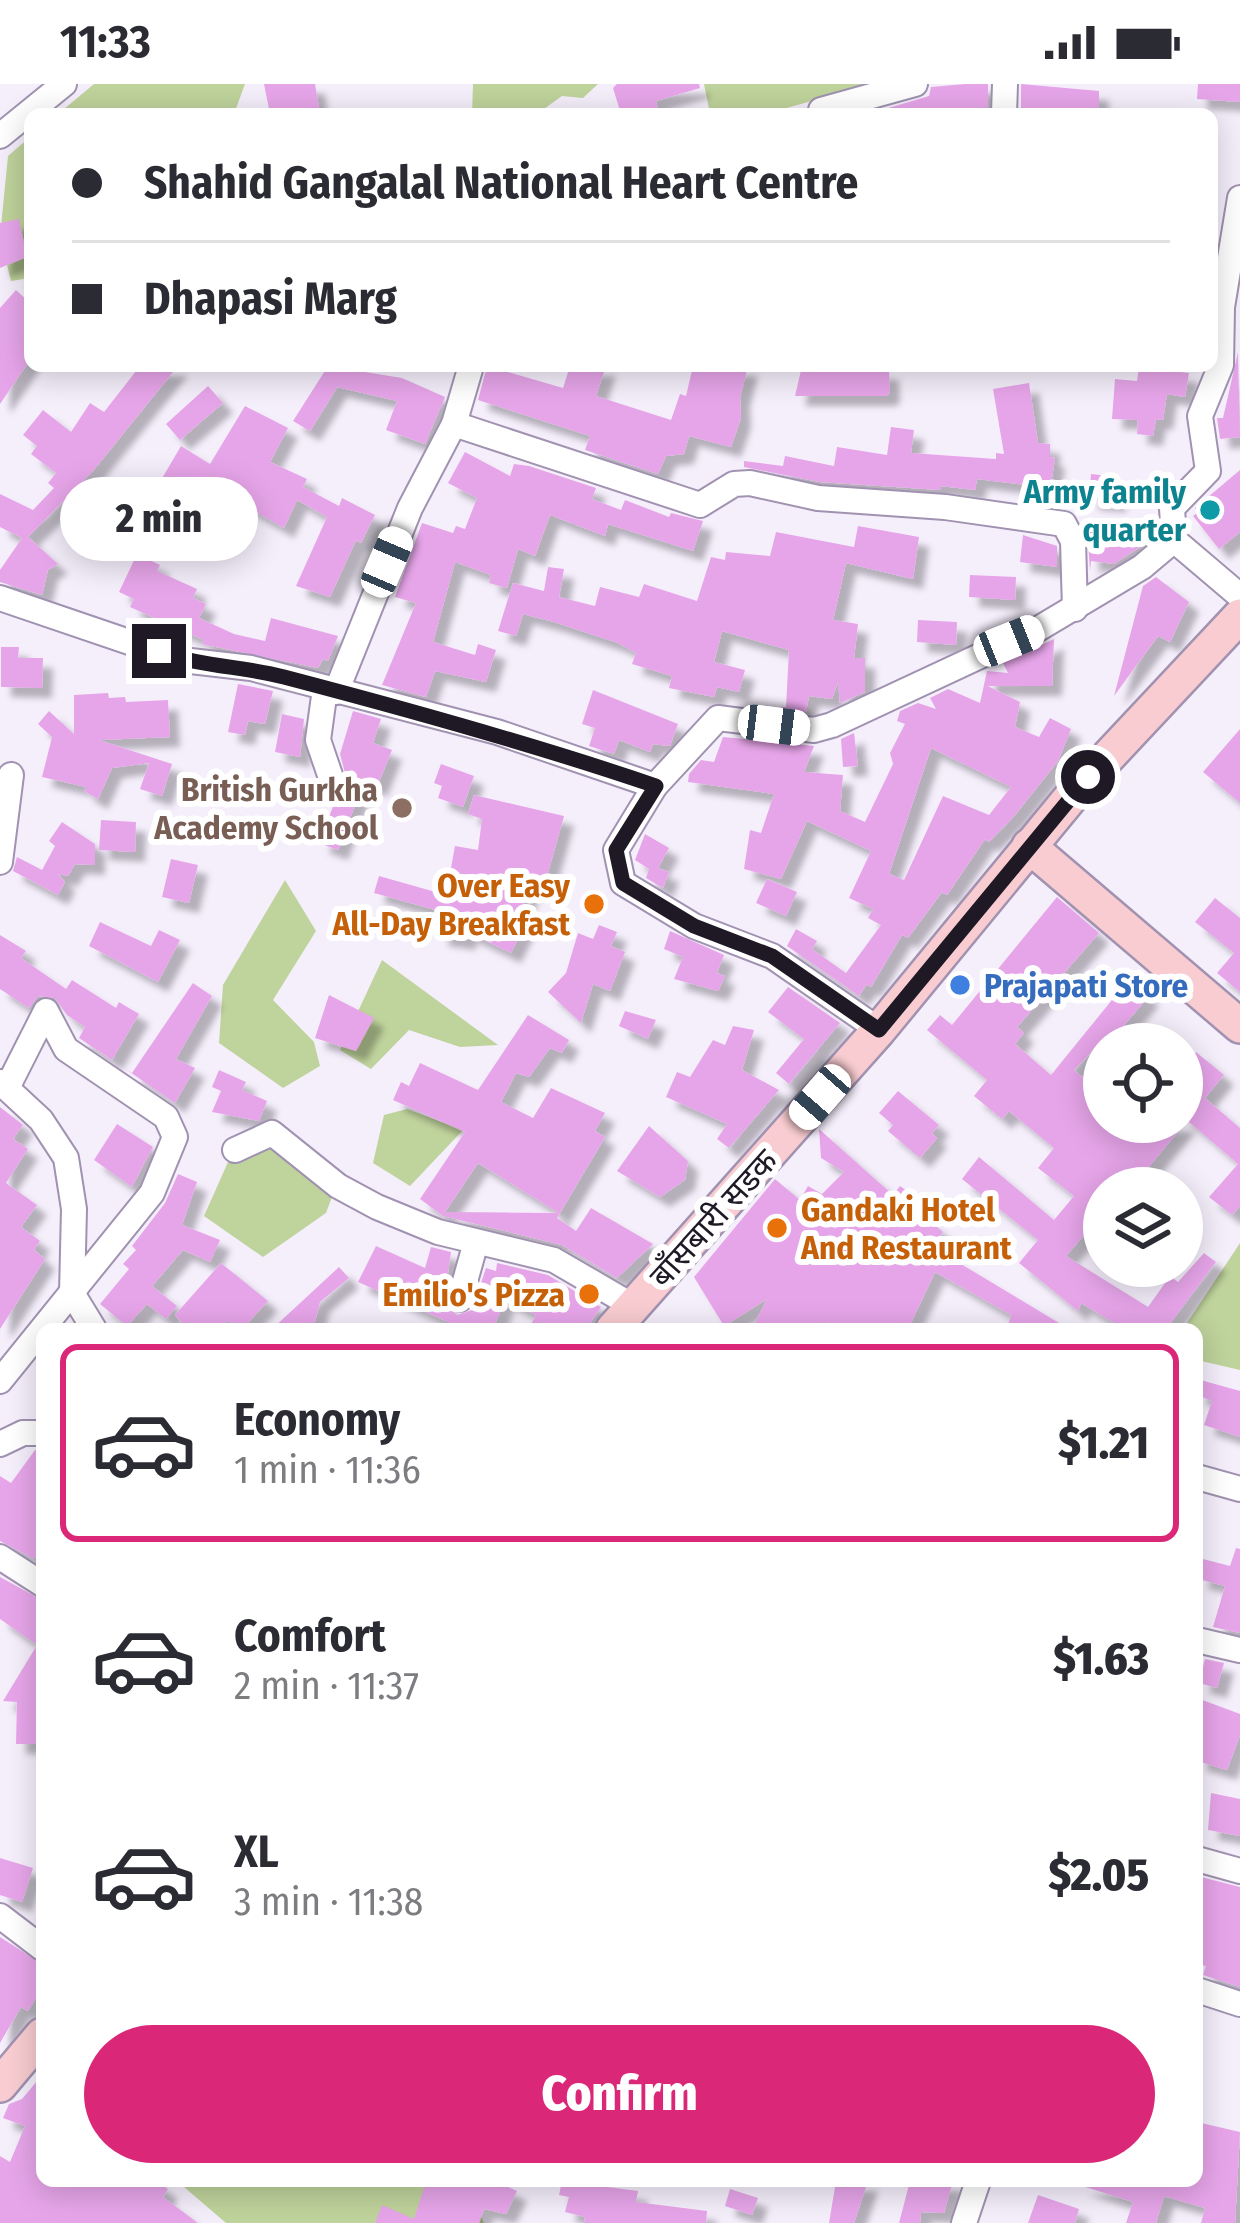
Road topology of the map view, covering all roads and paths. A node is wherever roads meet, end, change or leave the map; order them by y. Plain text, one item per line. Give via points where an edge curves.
1 (64, 84) edge
2 (916, 84) edge
3 (34, 108) edge
4 (829, 108) edge
5 (24, 116) edge
6 (0, 136) edge
7 (1240, 198) edge
8 (469, 372) edge
9 (454, 424) junction
10 (1174, 540) junction
11 (1240, 596) edge
12 (0, 598) edge
13 (1075, 609) junction
14 (1240, 616) edge
15 (331, 690) junction
16 (10, 775) dead end
17 (332, 781) dead end
18 (656, 786) junction
19 (1035, 838) junction
20 (0, 862) edge
21 (1240, 1026) edge
22 (879, 1030) junction
23 (3, 1085) edge
24 (235, 1150) dead end
25 (476, 1242) junction
26 (72, 1293) junction
27 (460, 1299) dead end
28 (626, 1320) edge
29 (44, 1323) edge
30 (90, 1323) edge
31 (36, 1332) edge
32 (0, 1381) edge
33 (36, 1433) edge
34 (0, 1444) edge
35 (1203, 1479) edge
36 (1240, 1489) edge
37 (0, 1557) edge
38 (36, 1580) edge
39 (1203, 1642) edge
40 (1240, 1651) edge
41 (1203, 1861) edge
42 (1240, 1871) edge
43 (0, 1916) edge
44 (36, 1943) edge
45 (1203, 1992) edge
46 (1240, 2004) edge
47 (36, 2041) edge
48 (3, 2076) edge
49 (976, 2187) edge
50 (965, 2223) edge

1 - 3 street
2 - 4 street
5 - 6 street
7 - 10 street via 1221,365 1200,416 1208,471 1172,508
8 - 9 street
9 - 13 street via 700,505 750,483 818,498 1064,524 1073,541
9 - 15 street
10 - 11 street
10 - 13 street
12 - 15 street via 182,660
13 - 18 street via 814,730 718,718
14 - 19 main road, बाँसबारी सडक
15 - 17 street via 318,740
15 - 18 street via 497,732
16 - 20 street
18 - 22 street via 616,850 623,883 694,926 772,956
19 - 21 main road
19 - 22 main road, बाँसबारी सडक
22 - 28 main road, बाँसबारी सडक
23 - 26 street via 67,1158
23 - 26 street via 46,1012 66,1049 166,1117 175,1137 152,1193
24 - 25 street via 272,1133 377,1207
25 - 27 street
25 - 28 street via 554,1260
26 - 29 street
26 - 30 street
31 - 32 street
33 - 34 street
35 - 36 street
37 - 38 street
39 - 40 street
41 - 42 street
43 - 44 street
45 - 46 street
47 - 48 main road
49 - 50 street

